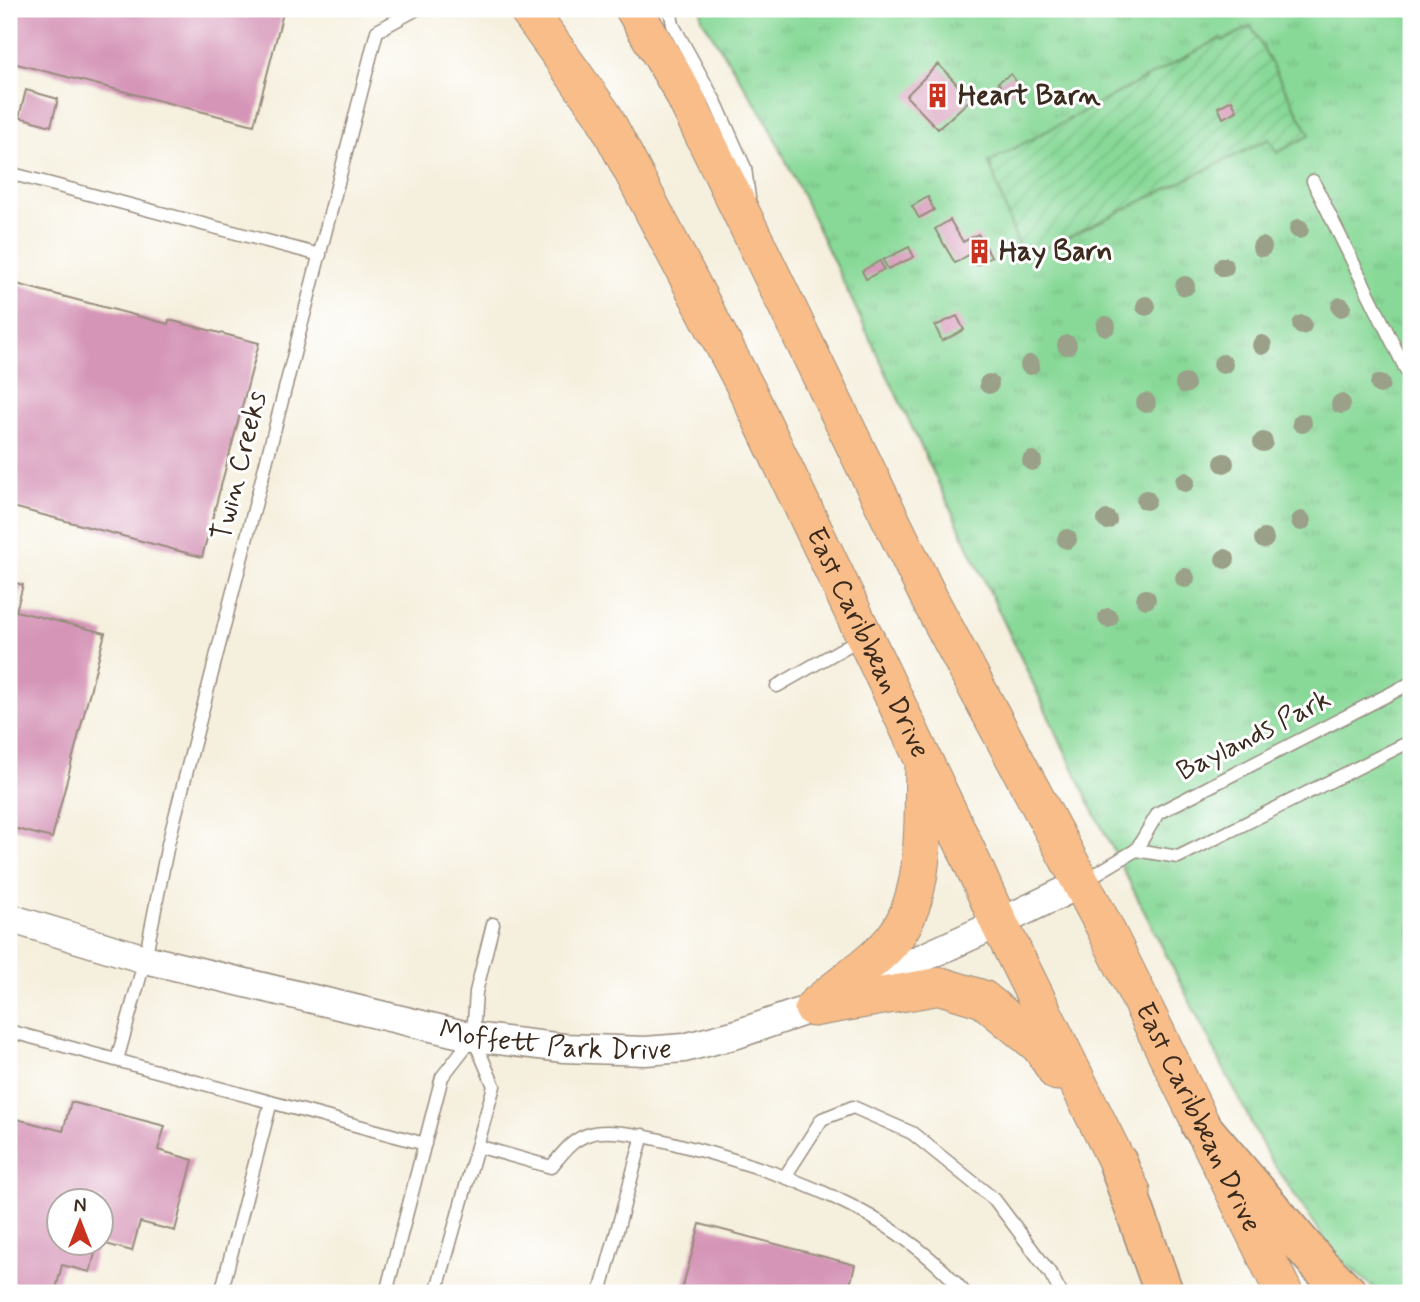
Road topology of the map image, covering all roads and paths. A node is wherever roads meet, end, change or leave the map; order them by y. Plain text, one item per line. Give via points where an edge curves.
1 (416, 9) edge
2 (527, 9) edge
3 (634, 9) edge
4 (670, 9) edge
5 (9, 173) edge
6 (1313, 181) dead end
7 (752, 233) junction
8 (320, 255) junction
9 (1411, 380) edge
10 (864, 637) junction
11 (1411, 683) edge
12 (777, 686) dead end
13 (1411, 741) edge
14 (925, 762) junction
15 (1136, 850) junction
16 (1082, 883) junction
17 (9, 918) edge
18 (999, 923) junction
19 (494, 924) dead end
20 (145, 959) junction
21 (813, 1008) junction
22 (9, 1031) edge
23 (474, 1037) junction
24 (117, 1060) junction
25 (271, 1102) junction
26 (1201, 1126) junction
27 (643, 1135) junction
28 (425, 1144) junction
29 (477, 1146) junction
30 (1118, 1163) junction
31 (786, 1175) junction
32 (221, 1293) edge
33 (386, 1293) edge
34 (436, 1293) edge
35 (600, 1293) edge
36 (965, 1293) edge
37 (1061, 1293) edge
38 (1164, 1293) edge
39 (1183, 1293) edge
40 (1284, 1293) edge
41 (1348, 1293) edge

1 - 8 lane, Twin Creeks via 377,31
2 - 10 main road, East Caribbean Drive via 603,115 747,390
3 - 7 main road, East Caribbean Drive via 681,89
4 - 7 lane via 673,25 746,167
5 - 8 lane
6 - 9 lane
7 - 16 main road, East Caribbean Drive via 931,602
8 - 20 lane, Twin Creeks via 159,881
10 - 12 lane
10 - 14 main road, East Caribbean Drive
11 - 15 lane, Baylands Park via 1158,813
13 - 15 lane via 1178,857
14 - 18 main road, East Caribbean Drive
14 - 21 main road via 918,886 907,916 890,943
15 - 16 lane, Baylands Park
16 - 18 street, Moffett Park Drive
16 - 26 main road, East Caribbean Drive
17 - 20 street, Moffett Park Drive
18 - 21 street, Moffett Park Drive
18 - 30 main road, East Caribbean Drive
19 - 23 lane via 476,992
20 - 23 street, Moffett Park Drive
20 - 24 lane, Twin Creeks
21 - 23 street, Moffett Park Drive via 684,1048 564,1048
21 - 30 main road via 941,986 983,999 1040,1046
22 - 24 lane
23 - 28 lane via 442,1077
23 - 29 lane via 494,1086
24 - 25 lane
25 - 28 lane
25 - 32 lane
26 - 40 main road, East Caribbean Drive
26 - 41 highway
27 - 29 lane via 593,1133 573,1141 551,1167
27 - 31 lane
27 - 35 lane
28 - 33 lane
29 - 34 lane
30 - 38 highway
30 - 39 main road, East Caribbean Drive
31 - 36 lane via 898,1234 942,1267
31 - 37 lane via 822,1119 853,1107 912,1133 995,1200

